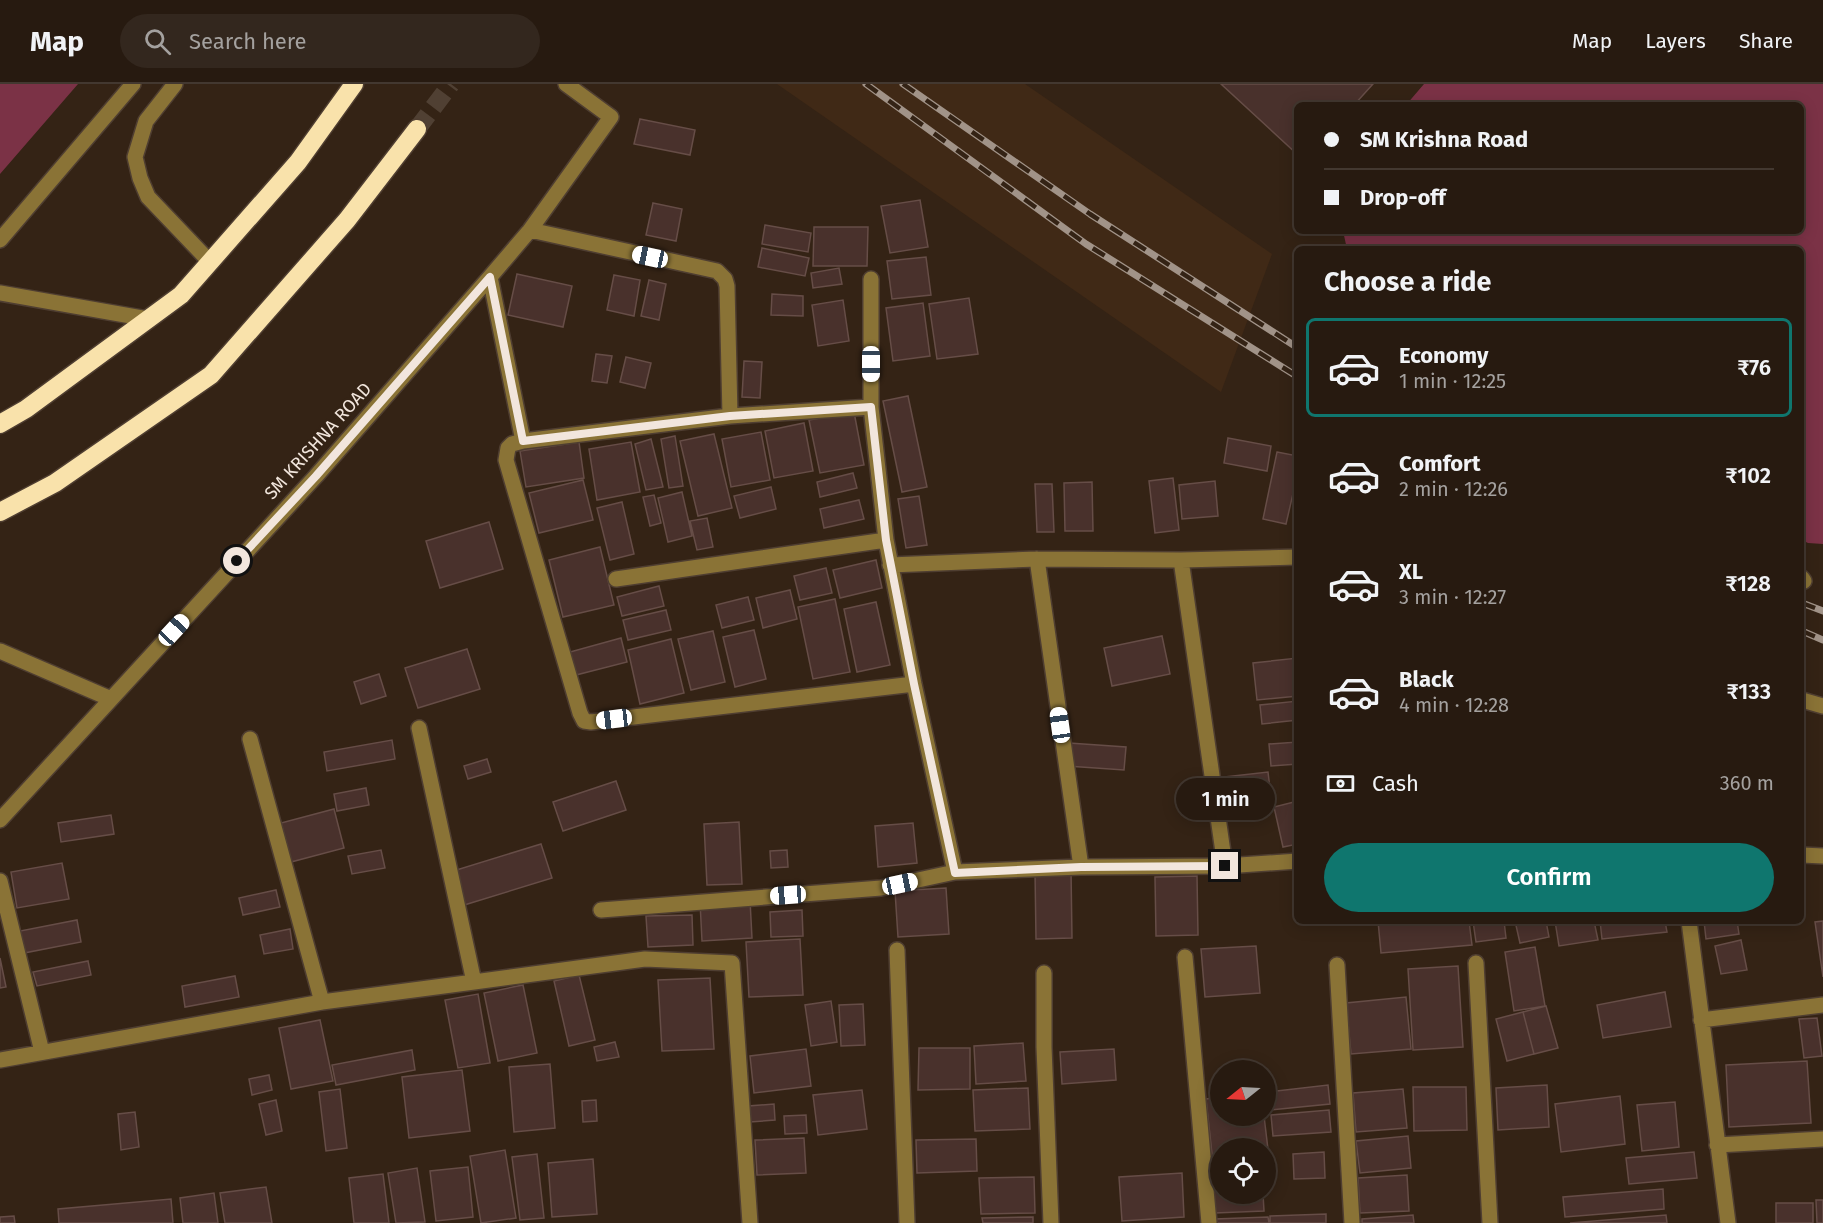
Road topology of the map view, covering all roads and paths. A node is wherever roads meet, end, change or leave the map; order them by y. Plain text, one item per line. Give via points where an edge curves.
1 (134, 84) edge
2 (175, 84) edge
3 (354, 84) edge
4 (566, 84) edge
5 (417, 129) tunnel mouth
6 (531, 230) junction
7 (0, 240) edge
8 (210, 262) junction
9 (490, 277) junction
10 (871, 279) dead end
11 (0, 294) edge
12 (148, 320) junction
13 (871, 407) junction
14 (730, 416) junction
15 (0, 424) edge
16 (523, 441) junction
17 (0, 512) edge
18 (886, 540) junction
19 (1294, 557) edge
20 (1037, 559) junction
21 (1181, 560) junction
22 (890, 565) junction
23 (616, 579) dead end
24 (0, 651) edge
25 (914, 684) junction
26 (111, 699) junction
27 (1804, 700) edge
28 (1823, 705) edge
29 (419, 728) dead end
30 (250, 739) dead end
31 (0, 820) edge
32 (1804, 855) edge
33 (1823, 856) edge
34 (1294, 861) edge
35 (1225, 866) junction
36 (1081, 867) junction
37 (955, 873) junction
38 (0, 881) edge
39 (602, 910) dead end
40 (1689, 924) edge
41 (897, 950) dead end
42 (1185, 957) dead end
43 (1476, 963) dead end
44 (1337, 965) dead end
45 (1044, 974) dead end
46 (474, 982) junction
47 (322, 1002) junction
48 (1823, 1005) edge
49 (1701, 1020) junction
50 (42, 1052) junction
51 (0, 1060) edge
52 (1823, 1139) edge
53 (1717, 1145) junction
54 (750, 1223) edge
55 (907, 1223) edge
56 (1051, 1223) edge
57 (1209, 1223) edge
58 (1352, 1223) edge
59 (1490, 1223) edge
60 (1728, 1223) edge

1 - 7 street
2 - 8 street via 146,121 135,157 148,197
3 - 8 highway via 298,162
4 - 6 street, SM KRISHNA ROAD via 611,117
5 - 17 highway via 347,220 211,375 55,483
6 - 9 street, SM KRISHNA ROAD
6 - 14 street via 717,271 727,286
8 - 12 highway via 181,295
9 - 16 street
9 - 26 street, SM KRISHNA ROAD via 316,476
10 - 13 street
11 - 12 street
12 - 15 highway
13 - 14 street
13 - 18 street
14 - 16 street
16 - 25 street via 508,448 506,460 584,721
18 - 22 street
18 - 23 street
19 - 21 street
20 - 21 street
20 - 22 street
20 - 36 street
21 - 35 street
22 - 25 street
24 - 26 street
25 - 37 street
26 - 31 street, SM KRISHNA ROAD
27 - 28 street
29 - 46 street
30 - 47 street
32 - 33 street
34 - 35 street
35 - 36 street
36 - 37 street
37 - 39 street via 881,888
38 - 50 street
40 - 49 street
41 - 55 street
42 - 57 street
43 - 59 street
44 - 58 street
45 - 56 street
46 - 47 street
46 - 54 street via 645,959 732,963
47 - 50 street
48 - 49 street
49 - 53 street
50 - 51 street
52 - 53 street
53 - 60 street

